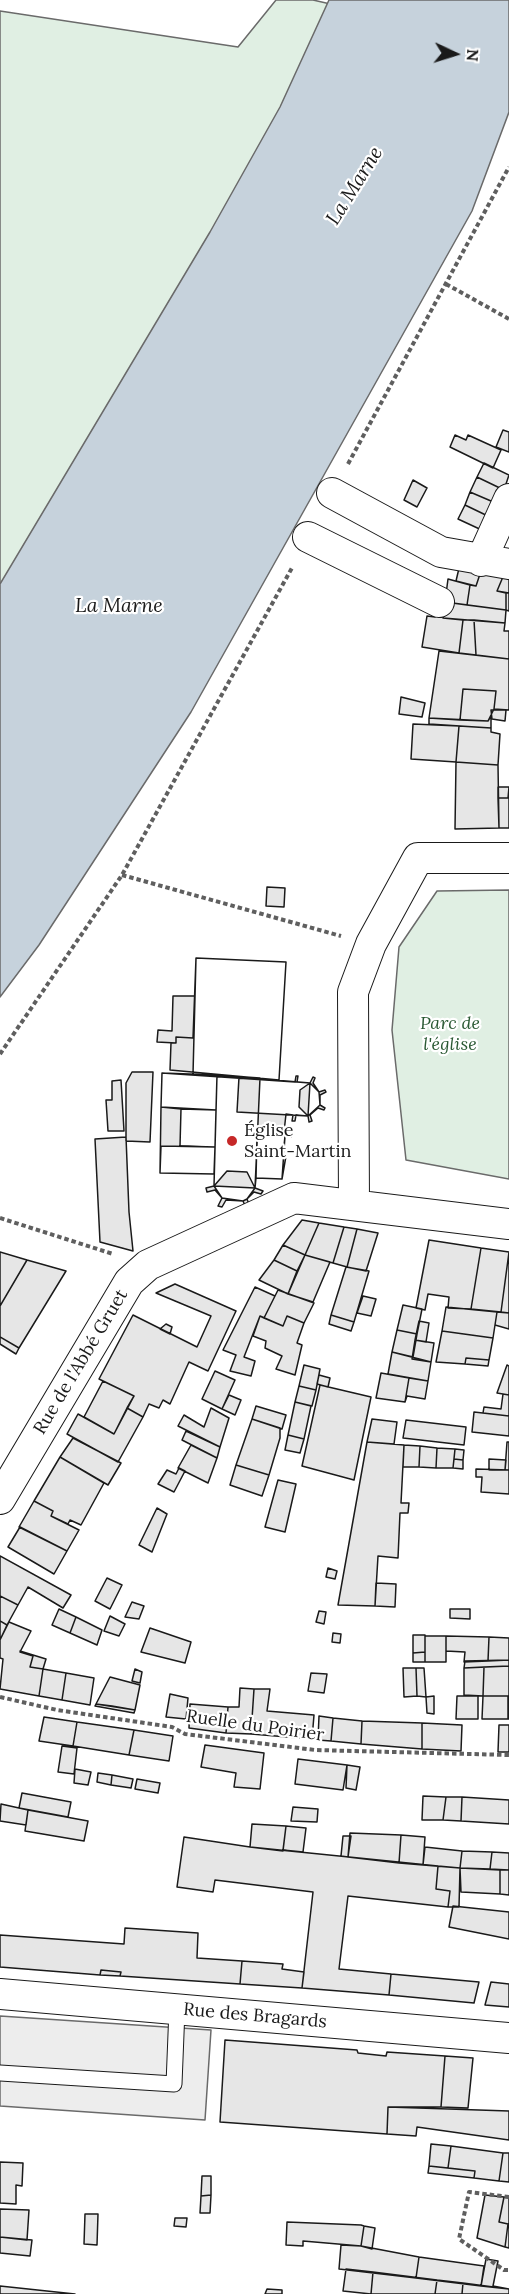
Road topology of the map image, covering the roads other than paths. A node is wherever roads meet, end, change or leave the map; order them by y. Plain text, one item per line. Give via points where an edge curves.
1 (332, 493) road end
2 (509, 499) edge
3 (308, 537) road end
4 (495, 562) edge
5 (439, 602) dead end
6 (509, 858) edge
7 (354, 1205) junction
8 (509, 1224) edge
9 (0, 1498) edge
10 (0, 1994) edge
11 (177, 2009) junction
12 (509, 2038) edge
13 (0, 2073) edge

1 - 4 street via 441,552
2 - 4 street
3 - 5 street
6 - 7 street via 418,858 371,944 353,992
7 - 8 street, Rue de l'Abbé Gruet
7 - 9 street, Rue de l'Abbé Gruet via 294,1198 147,1265 129,1282
10 - 11 street, Rue des Bragards
11 - 12 street, Rue des Bragards
11 - 13 lane via 174,2084

